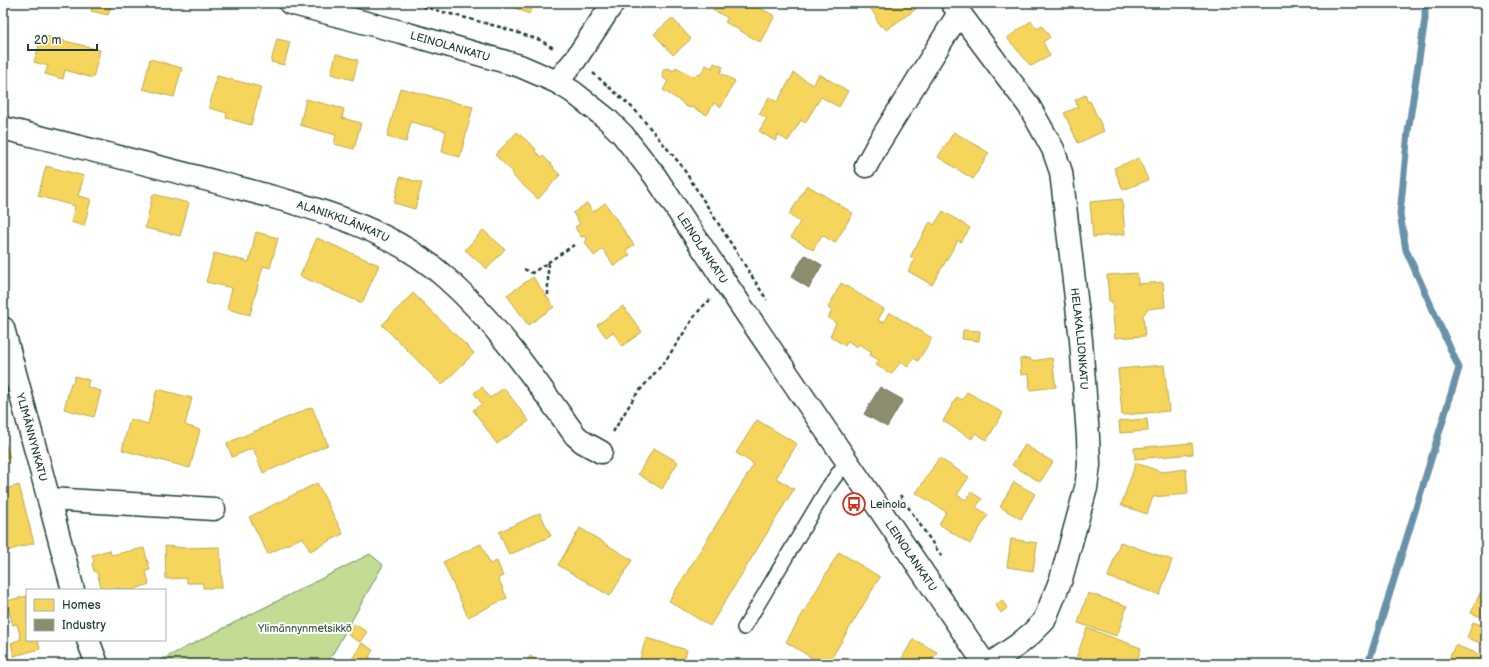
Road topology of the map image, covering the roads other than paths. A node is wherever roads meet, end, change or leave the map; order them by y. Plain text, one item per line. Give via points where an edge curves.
1 (290, 3) edge
2 (613, 3) edge
3 (955, 8) edge
4 (557, 82) junction
5 (3, 128) edge
6 (866, 166) dead end
7 (3, 328) edge
8 (601, 452) road end
9 (846, 462) junction
10 (50, 499) junction
11 (214, 509) dead end
12 (73, 589) edge
13 (744, 628) dead end
14 (88, 641) edge
15 (97, 664) edge
16 (985, 664) edge
17 (990, 664) edge

1 - 4 street, LEINOLANKATU via 513,64
2 - 4 street
3 - 6 street, HELAKALLIONKATU
3 - 17 street, HELAKALLIONKATU via 1029,106 1053,149 1061,172 1081,340 1088,437 1089,465 1081,511 1061,579 1044,621 1019,644
4 - 9 street, LEINOLANKATU via 607,119 655,176
5 - 8 street, ALANIKKILÄNKATU via 258,193 330,214 388,239 426,262 467,297 516,355 575,435
7 - 10 street, YLIMÄNNYNKATU
9 - 13 lane via 828,487
9 - 16 street, LEINOLANKATU
10 - 11 street
10 - 12 street, YLIMÄNNYNKATU
14 - 15 street

